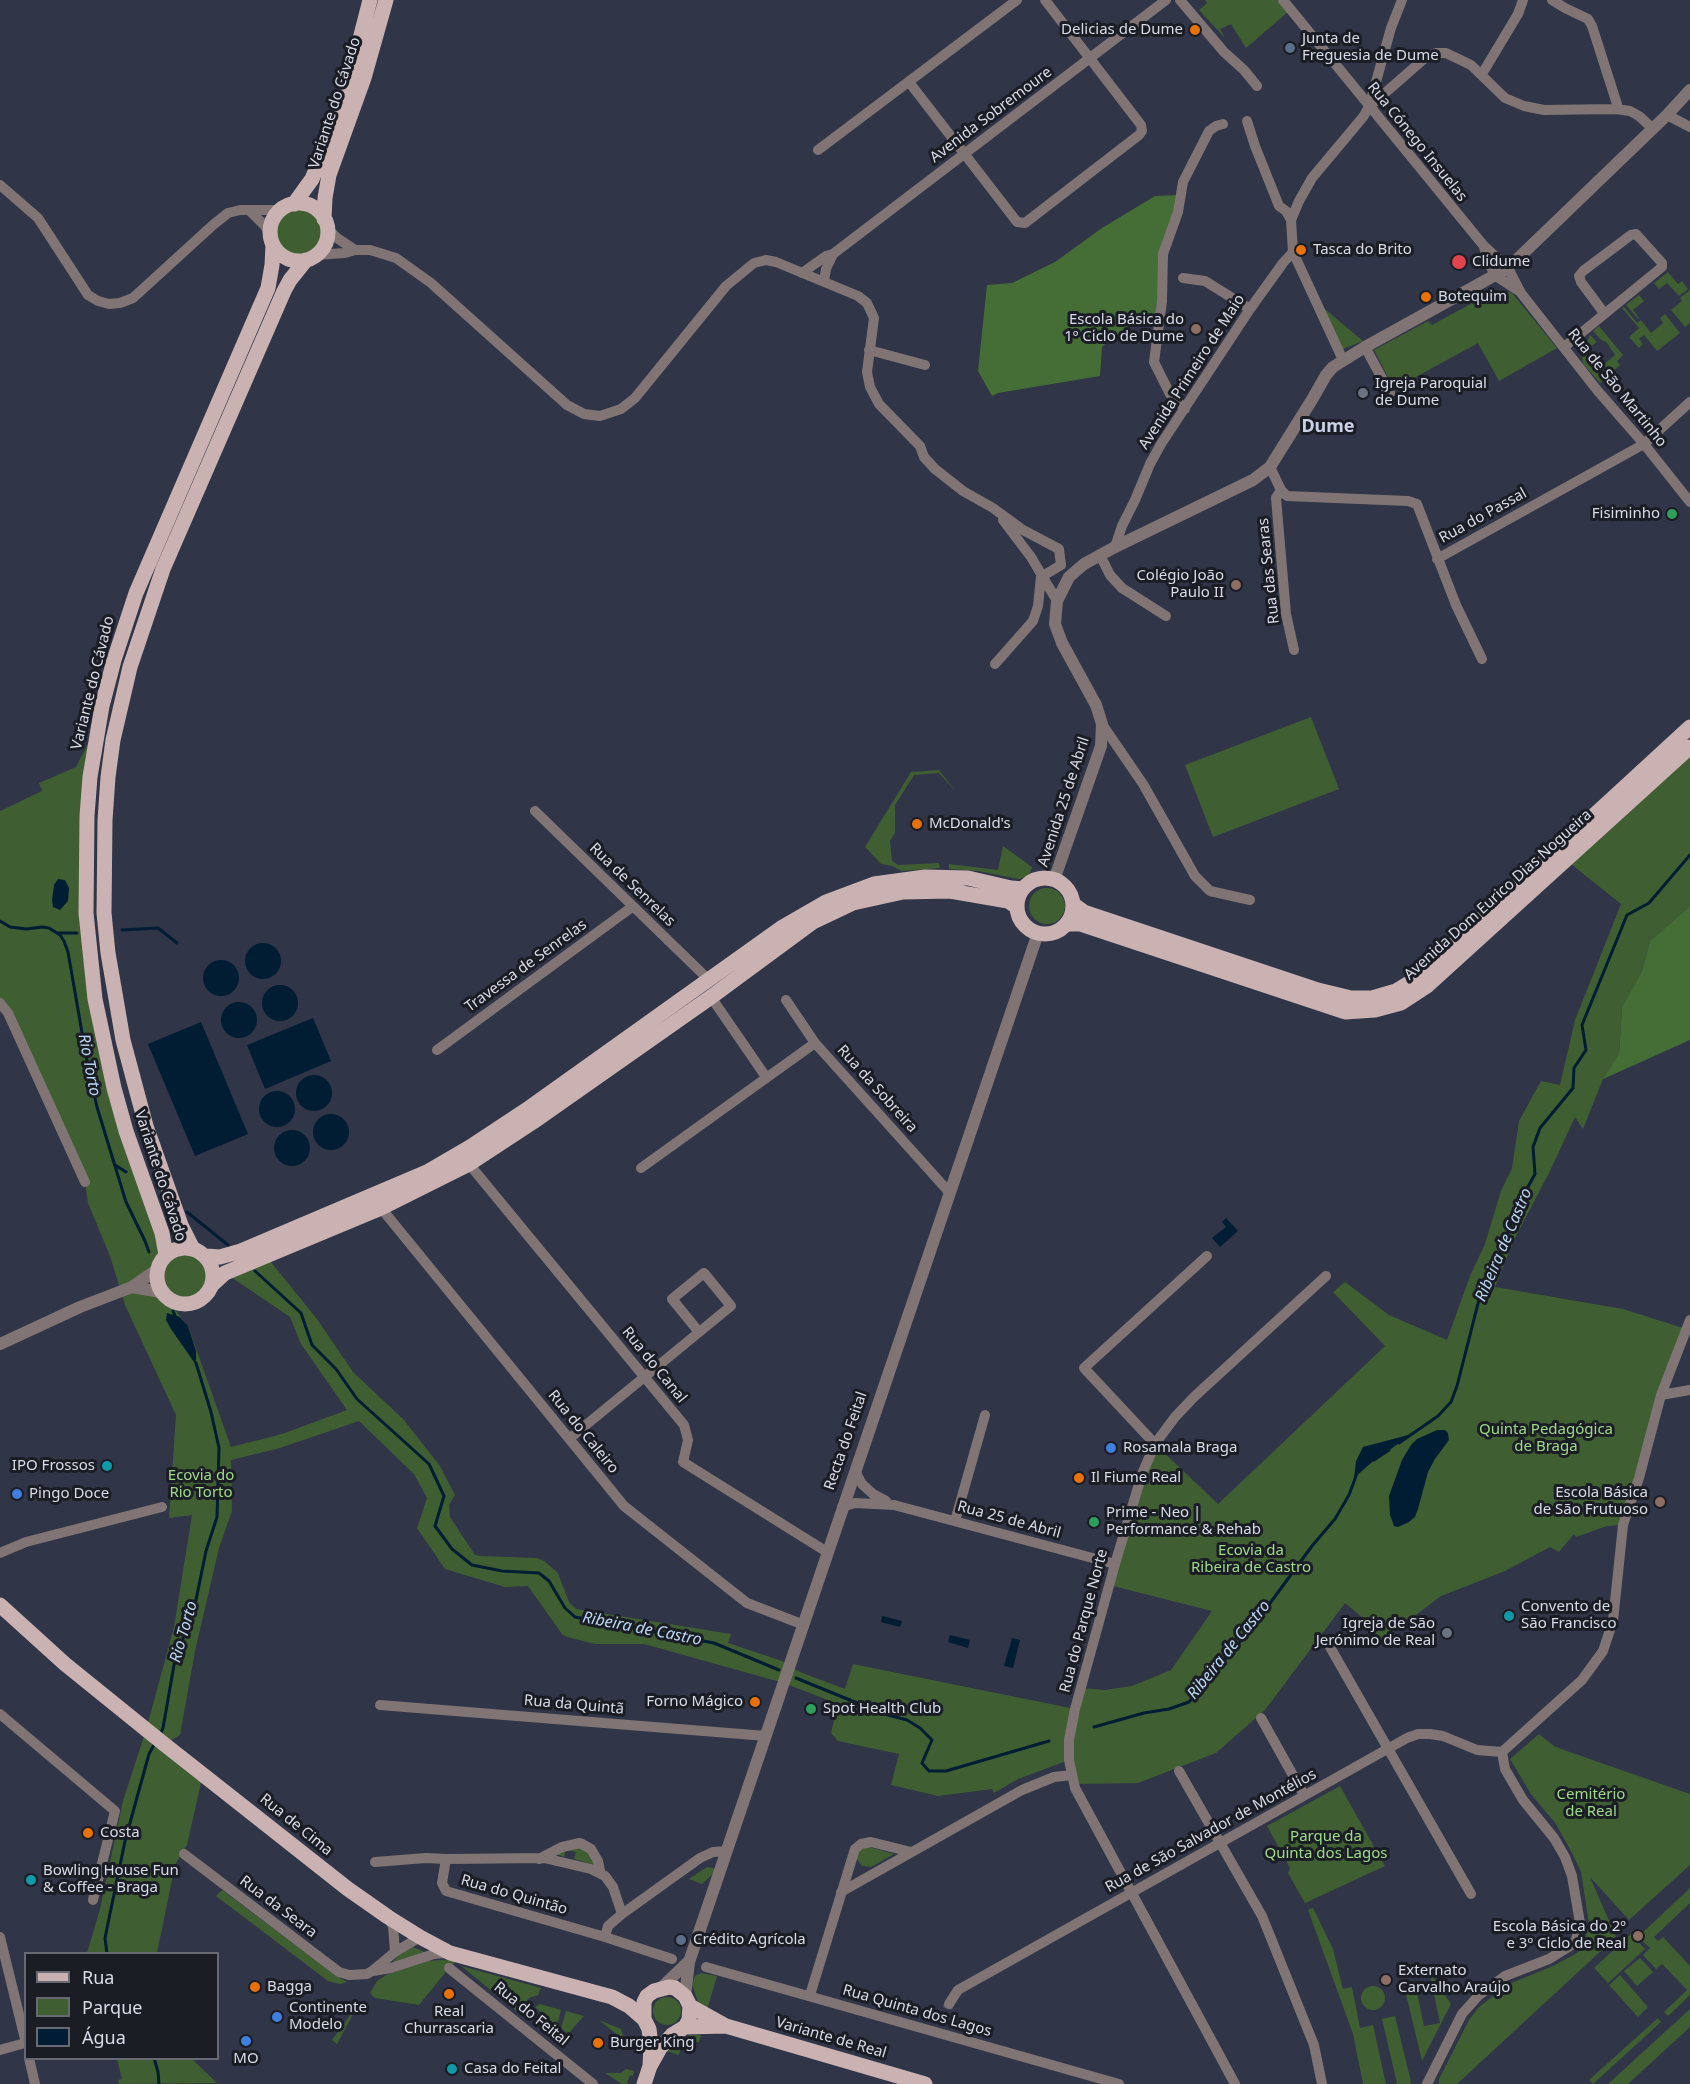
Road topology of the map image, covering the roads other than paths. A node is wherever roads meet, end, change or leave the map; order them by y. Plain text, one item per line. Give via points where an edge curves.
1 (370, 0) edge
2 (386, 0) edge
3 (1017, 0) edge
4 (1045, 0) edge
5 (1166, 0) edge
6 (1180, 0) edge
7 (1283, 0) edge
8 (1402, 0) edge
9 (1523, 0) edge
10 (1552, 0) edge
11 (1090, 59) junction
12 (1482, 74) junction
13 (909, 82) junction
14 (1257, 86) dead end
15 (1690, 90) edge
16 (1369, 107) junction
17 (1616, 109) junction
18 (1667, 115) junction
19 (1247, 121) dead end
20 (1223, 124) dead end
21 (1690, 128) edge
22 (1652, 129) junction
23 (818, 150) dead end
24 (964, 154) junction
25 (0, 185) edge
26 (287, 207) junction
27 (249, 210) junction
28 (1291, 220) junction
29 (326, 224) junction
30 (271, 239) junction
31 (1484, 246) junction
32 (355, 250) junction
33 (1293, 252) junction
34 (833, 254) junction
35 (311, 257) junction
36 (1508, 268) junction
37 (802, 273) junction
38 (1496, 276) junction
39 (1183, 278) dead end
40 (824, 281) junction
41 (1521, 293) junction
42 (1251, 309) junction
43 (1604, 313) junction
44 (1365, 347) junction
45 (1564, 347) junction
46 (869, 350) junction
47 (1343, 360) junction
48 (925, 365) dead end
49 (1390, 393) dead end
50 (1690, 402) edge
51 (1185, 409) junction
52 (1644, 444) junction
53 (1270, 467) junction
54 (1281, 490) junction
55 (1690, 502) edge
56 (993, 508) junction
57 (1114, 547) junction
58 (1100, 555) junction
59 (1437, 559) junction
60 (1041, 576) junction
61 (1057, 601) junction
62 (1166, 616) dead end
63 (1294, 650) dead end
64 (1482, 659) dead end
65 (995, 664) dead end
66 (1101, 724) junction
67 (1690, 727) edge
68 (1690, 747) edge
69 (535, 811) dead end
70 (1054, 880) junction
71 (1023, 889) junction
72 (1250, 900) dead end
73 (1073, 904) junction
74 (632, 907) junction
75 (1017, 908) junction
76 (1067, 924) junction
77 (1038, 933) junction
78 (709, 980) junction
79 (711, 997) junction
80 (786, 1000) dead end
81 (0, 1003) edge
82 (815, 1043) junction
83 (437, 1050) dead end
84 (766, 1077) junction
85 (469, 1164) junction
86 (640, 1168) dead end
87 (85, 1182) dead end
88 (950, 1192) junction
89 (381, 1208) junction
90 (200, 1253) junction
91 (166, 1255) junction
92 (1207, 1256) dead end
93 (158, 1269) junction
94 (1326, 1276) dead end
95 (213, 1284) junction
96 (132, 1287) junction
97 (161, 1292) junction
98 (1690, 1320) edge
99 (699, 1332) junction
100 (0, 1344) edge
101 (645, 1378) junction
102 (1690, 1390) edge
103 (1661, 1395) junction
104 (986, 1415) dead end
105 (570, 1438) junction
106 (1155, 1444) junction
107 (855, 1471) junction
108 (894, 1505) junction
109 (162, 1507) dead end
110 (842, 1507) junction
111 (955, 1521) junction
112 (827, 1552) junction
113 (0, 1553) edge
114 (1115, 1564) junction
115 (0, 1605) edge
116 (804, 1625) junction
117 (1326, 1640) dead end
118 (380, 1705) dead end
119 (0, 1714) edge
120 (1261, 1718) dead end
121 (766, 1736) junction
122 (1387, 1749) junction
123 (1502, 1752) junction
124 (1179, 1771) dead end
125 (1072, 1775) junction
126 (1304, 1795) junction
127 (1220, 1843) junction
128 (726, 1851) junction
129 (911, 1852) junction
130 (184, 1854) dead end
131 (446, 1859) junction
132 (539, 1859) junction
133 (375, 1862) dead end
134 (850, 1863) junction
135 (600, 1871) junction
136 (872, 1873) junction
137 (841, 1892) junction
138 (1131, 1893) junction
139 (1471, 1894) dead end
140 (93, 1900) dead end
141 (622, 1914) junction
142 (388, 1917) junction
143 (0, 1937) edge
144 (420, 1937) junction
145 (605, 1937) junction
146 (395, 1952) junction
147 (672, 1959) dead end
148 (449, 1960) junction
149 (689, 1962) junction
150 (706, 1967) dead end
151 (372, 1971) junction
152 (657, 1990) junction
153 (810, 1995) junction
154 (612, 1997) junction
155 (687, 2001) junction
156 (949, 2004) tunnel mouth
157 (943, 2023) tunnel mouth
158 (647, 2024) junction
159 (726, 2026) junction
160 (679, 2031) junction
161 (940, 2034) junction
162 (24, 2035) edge
163 (24, 2044) edge
164 (0, 2050) edge
165 (29, 2060) edge
166 (1225, 2062) junction
167 (650, 2066) junction
168 (35, 2084) edge
169 (593, 2084) edge
170 (644, 2084) edge
171 (924, 2084) edge
172 (1119, 2084) edge
173 (1235, 2084) edge
174 (1241, 2084) edge
175 (1322, 2084) edge
176 (1427, 2084) edge

1 - 26 main road, Variante do Cávado via 331,134 312,179
2 - 29 main road, Variante do Cávado via 364,78 329,175
3 - 13 street
4 - 11 street
5 - 11 street, Avenida Sobremoure
6 - 14 street
7 - 16 street, Rua Cónego Insuelas
8 - 16 street
9 - 12 street
10 - 17 street via 1588,19
11 - 24 street, Avenida Sobremoure
11 - 24 street via 1142,131 1025,223 1017,222
12 - 16 street via 1446,53 1436,53 1425,58
12 - 17 street via 1505,98 1524,106 1544,110
13 - 23 street
13 - 24 street
15 - 18 street
16 - 28 street via 1312,178
16 - 31 street, Rua Cónego Insuelas
17 - 22 street via 1630,111
18 - 21 street
18 - 22 street
19 - 28 street via 1280,206
20 - 51 street via 1209,131 1183,182 1178,212 1163,254 1154,362 1170,393
22 - 36 street
24 - 34 street, Avenida Sobremoure
25 - 27 street via 38,218 88,295 109,304 133,298 228,213
26 - 27 street
26 - 29 main road via 308,205 320,213
26 - 30 main road, Variante do Cávado via 274,216
27 - 30 street
28 - 33 street
29 - 32 street via 337,238
29 - 35 main road, Variante do Cávado via 325,243
30 - 35 main road via 283,257 298,261
30 - 91 main road, Variante do Cávado via 268,288 129,614 102,706 90,777 86,913 95,999 114,1088
31 - 36 street, Rua Cónego Insuelas
31 - 38 street, Rua Cónego Insuelas
32 - 35 street
32 - 37 street via 383,252 414,270 567,405 584,414 600,416 621,409 635,398 726,286 754,263 776,262
33 - 42 street, Avenida Primeiro de Maio
33 - 47 street
34 - 37 street, Avenida Sobremoure
34 - 40 street
35 - 90 main road, Variante do Cávado via 284,291 153,597 120,707 108,777 104,913 123,1040 146,1126 181,1226
36 - 38 street
36 - 41 street, Rua de São Martinho
37 - 40 street
38 - 41 street, Rua de São Martinho
38 - 44 street
39 - 42 street via 1205,280
40 - 46 street via 858,296 871,309 874,318
41 - 45 street, Rua de São Martinho
42 - 51 street, Avenida Primeiro de Maio
43 - 43 street via 1662,267 1636,234 1579,276
43 - 45 street
44 - 47 street
44 - 49 street
45 - 52 street, Rua de São Martinho
46 - 48 street
46 - 56 street via 867,372 879,404 920,446 935,469
47 - 53 street via 1326,375
50 - 52 street, Rua do Passal
51 - 57 street, Avenida Primeiro de Maio via 1150,464
52 - 55 street, Rua de São Martinho
52 - 59 street, Rua do Passal
53 - 54 street
53 - 57 street via 1253,480
54 - 59 street, Rua do Passal via 1287,496 1417,504
54 - 63 street, Rua das Searas via 1276,498 1286,614
56 - 60 street
56 - 60 street via 1059,549 1061,565
57 - 58 street
58 - 61 street via 1069,577
58 - 62 street via 1122,588
59 - 64 street
60 - 61 street
60 - 65 street via 1033,621
61 - 66 street, Avenida 25 de Abril via 1055,624 1096,705
66 - 70 street, Avenida 25 de Abril via 1101,746
66 - 72 street via 1143,784 1195,876 1210,891
67 - 73 main road, Avenida Dom Eurico Dias Nogueira via 1416,979 1396,991 1372,998 1351,998 1318,990 1084,912
68 - 76 main road, Avenida Dom Eurico Dias Nogueira via 1427,986 1401,1003 1345,1012 1080,924
69 - 74 street, Rua de Senrelas
70 - 71 main road via 1037,879
70 - 73 main road via 1067,889
71 - 75 main road
71 - 78 main road via 944,877 874,884 826,902 781,928
73 - 76 main road
74 - 78 street, Rua de Senrelas
74 - 83 street, Travessa de Senrelas
75 - 77 main road via 1023,924
75 - 79 main road via 1008,901 950,891 903,892 853,903 813,922
76 - 77 main road via 1054,933
77 - 88 street, Recta do Feital
78 - 90 main road via 525,1110 427,1172 241,1251 220,1257
79 - 84 street
79 - 85 main road
80 - 82 street
81 - 87 street
82 - 84 street, Rua da Sobreira
82 - 88 street, Rua da Sobreira
84 - 86 street, Rua da Sobreira
85 - 89 main road
85 - 101 street, Rua do Canal
88 - 107 street, Recta do Feital
89 - 95 main road via 225,1273
89 - 105 street, Rua do Caleiro
90 - 91 main road via 184,1248
90 - 95 main road via 213,1269
91 - 93 main road
92 - 106 street via 1084,1368
93 - 96 street
93 - 97 main road
94 - 106 street, Rua do Parque Norte via 1194,1397
95 - 97 main road via 203,1299 186,1305
96 - 97 street
96 - 100 street
98 - 103 street
99 - 99 street via 731,1306 704,1273 672,1299
99 - 101 street
101 - 105 street
101 - 112 street, Rua do Canal via 684,1425 688,1440 683,1462
102 - 103 street
103 - 123 street via 1623,1526 1613,1621 1603,1651 1582,1680
104 - 111 street
105 - 116 street, Rua do Caleiro via 624,1506 647,1525 747,1603
106 - 114 street, Rua do Parque Norte
107 - 108 street, Rua 25 de Abril via 873,1494
107 - 110 street, Recta do Feital
108 - 110 street, Rua 25 de Abril via 870,1502
108 - 111 street, Rua 25 de Abril
109 - 113 street via 26,1542
110 - 112 street, Recta do Feital
111 - 114 street, Rua 25 de Abril
112 - 116 street, Recta do Feital
114 - 125 street, Rua do Parque Norte via 1071,1728
115 - 142 main road, Rua de Cima via 146,1730
116 - 121 street, Recta do Feital
117 - 122 street
118 - 121 street, Rua da Quintã
119 - 140 street via 115,1811
120 - 126 street
121 - 128 street, Recta do Feital
122 - 123 street, Rua de São Salvador de Montélios via 1418,1734 1430,1734 1477,1750
122 - 126 street, Rua de São Salvador de Montélios
122 - 139 street
123 - 176 street via 1504,1769 1564,1857 1572,1876 1581,1923 1570,1946 1549,1959 1505,1976 1479,1995 1462,2014
124 - 127 street
125 - 129 street via 1054,1777 1022,1790
125 - 138 street, Rua do Parque Norte via 1075,1788
126 - 127 street, Rua de São Salvador de Montélios
127 - 138 street, Rua de São Salvador de Montélios
127 - 175 street via 1262,1916 1314,2045
128 - 141 street via 700,1858
128 - 149 street, Recta do Feital
129 - 134 street via 871,1842 855,1849
129 - 136 street
130 - 151 street, Rua da Seara via 339,1972 357,1976
131 - 132 street, Rua do Quintão
131 - 133 street, Rua do Quintão
131 - 145 street, Rua do Quintão via 442,1882 446,1891
132 - 135 street, Rua do Quintão
132 - 135 street, Rua do Quintão via 580,1844 591,1849
134 - 136 street
134 - 137 street
135 - 141 street, Rua do Quintão via 613,1887
136 - 137 street
137 - 153 street
138 - 156 street, Rua de São Salvador de Montélios via 958,1990
138 - 166 street, Rua do Parque Norte
141 - 145 street via 608,1926
142 - 144 main road, Rua de Cima
142 - 146 street via 393,1926
143 - 162 street
144 - 146 street
144 - 148 main road, Rua de Cima
145 - 147 street, Rua do Quintão
146 - 151 street
148 - 151 street via 427,1956
148 - 154 main road, Rua de Cima
148 - 169 street, Rua do Feital
149 - 152 street, Recta do Feital
149 - 155 street, Recta do Feital
150 - 153 street, Rua Quinta dos Lagos
152 - 154 main road, Rua de Cima
152 - 155 main road via 675,1988
152 - 158 main road, Recta do Feital via 644,2002
153 - 161 street, Rua Quinta dos Lagos
154 - 158 main road, Rua de Cima via 629,2006
155 - 159 main road, Variante de Real
155 - 160 main road, Recta do Feital via 689,2020
157 - 161 street
158 - 160 main road via 661,2034
158 - 167 main road, Recta do Feital
159 - 160 main road, Variante de Real
159 - 171 main road, Variante de Real
160 - 167 main road, Recta do Feital via 660,2048
161 - 172 street, Rua Quinta dos Lagos
163 - 164 street
165 - 168 street
166 - 173 street
166 - 174 street
167 - 170 main road, Recta do Feital

